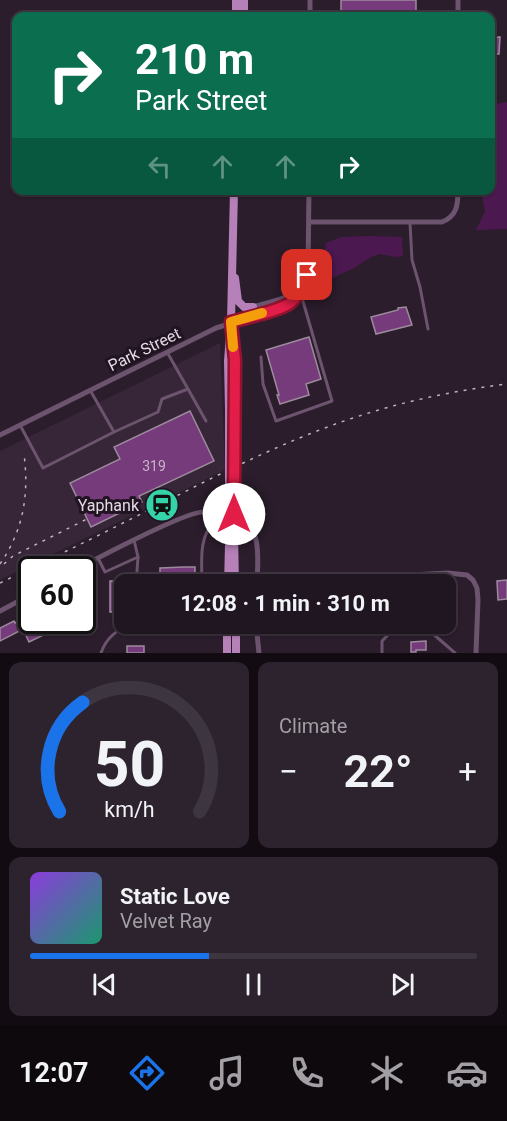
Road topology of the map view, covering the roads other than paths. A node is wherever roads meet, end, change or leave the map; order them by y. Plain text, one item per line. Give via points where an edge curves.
1 (234, 195) edge
2 (309, 195) edge
3 (457, 195) edge
4 (309, 222) junction
5 (410, 222) junction
6 (232, 260) junction
7 (300, 291) junction
8 (253, 307) joint
9 (231, 322) junction
10 (428, 329) dead end
11 (167, 352) junction
12 (261, 357) dead end
13 (188, 388) junction
14 (90, 390) junction
15 (206, 421) dead end
16 (20, 425) junction
17 (114, 432) junction
18 (0, 435) edge
19 (214, 522) junction
20 (232, 532) junction
21 (134, 540) junction
22 (138, 557) junction
23 (98, 558) joint
24 (137, 574) edge
25 (202, 574) edge
26 (229, 574) edge
27 (234, 574) edge
28 (257, 574) edge
29 (431, 574) edge
30 (18, 601) edge
31 (0, 611) edge
32 (114, 634) edge
33 (227, 634) edge
34 (236, 634) edge
35 (257, 634) edge
36 (101, 653) edge
37 (227, 653) edge
38 (236, 653) edge
39 (259, 653) edge
40 (382, 653) edge
41 (455, 653) edge
42 (476, 653) edge

1 - 6 main road
2 - 4 street
3 - 5 street via 456,208 446,220
4 - 5 street
4 - 7 street via 308,270
5 - 10 lane via 412,260
6 - 8 main road via 239,303
6 - 9 main road
7 - 8 street
7 - 9 street, Park Street via 286,305
7 - 12 lane via 332,401 276,421 263,384
9 - 11 street, Park Street
9 - 20 main road via 228,360
11 - 13 lane
11 - 14 street, Park Street
13 - 15 lane
13 - 17 lane via 162,399 158,412
14 - 16 street, Park Street
14 - 17 lane
16 - 17 lane via 43,468
16 - 18 street, Park Street
19 - 21 street via 210,514 195,513
19 - 25 lane via 203,539
19 - 28 street via 237,520 251,527 257,544
20 - 26 main road
20 - 27 main road
21 - 22 lane
21 - 23 street
22 - 23 lane via 105,572
22 - 24 lane
29 - 42 street via 462,574 473,580 478,591
30 - 31 street
32 - 36 lane
33 - 37 main road
34 - 38 main road
35 - 39 street
40 - 41 lane via 382,641 389,634 432,633

